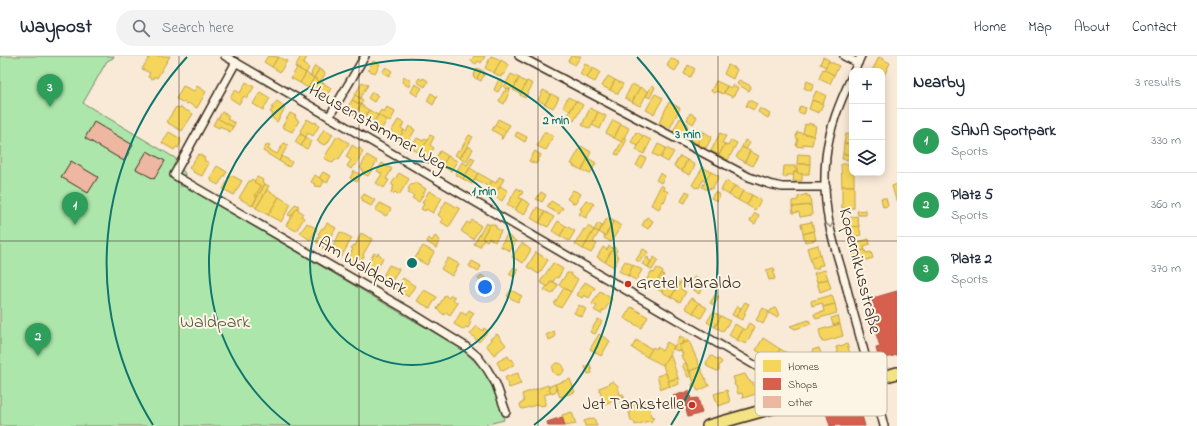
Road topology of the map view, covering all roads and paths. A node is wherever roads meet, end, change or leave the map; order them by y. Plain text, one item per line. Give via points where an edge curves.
1 (225, 56) edge
2 (365, 56) edge
3 (519, 56) edge
4 (844, 56) edge
5 (861, 56) edge
6 (236, 62) junction
7 (858, 63) junction
8 (856, 68) edge
9 (849, 83) edge
10 (329, 117) junction
11 (826, 187) junction
12 (864, 352) edge
13 (755, 365) edge
14 (897, 373) edge
15 (887, 376) edge
16 (506, 412) dead end
17 (755, 413) edge
18 (881, 416) edge
19 (708, 426) edge
20 (884, 426) edge

1 - 6 street, Heusenstammer Weg
2 - 10 street
3 - 11 street via 749,177 782,187
4 - 7 street
5 - 7 street
6 - 10 street, Heusenstammer Weg
6 - 16 street, Am Waldpark via 174,175 462,344 487,369 496,384
7 - 8 street
9 - 11 street, Kopernikusstraße via 830,135 826,157
10 - 13 street, Heusenstammer Weg
11 -> 12 street, Kopernikusstraße via 832,236
14 - 15 main road
17 - 19 main road
18 - 20 street, Kopernikusstraße

